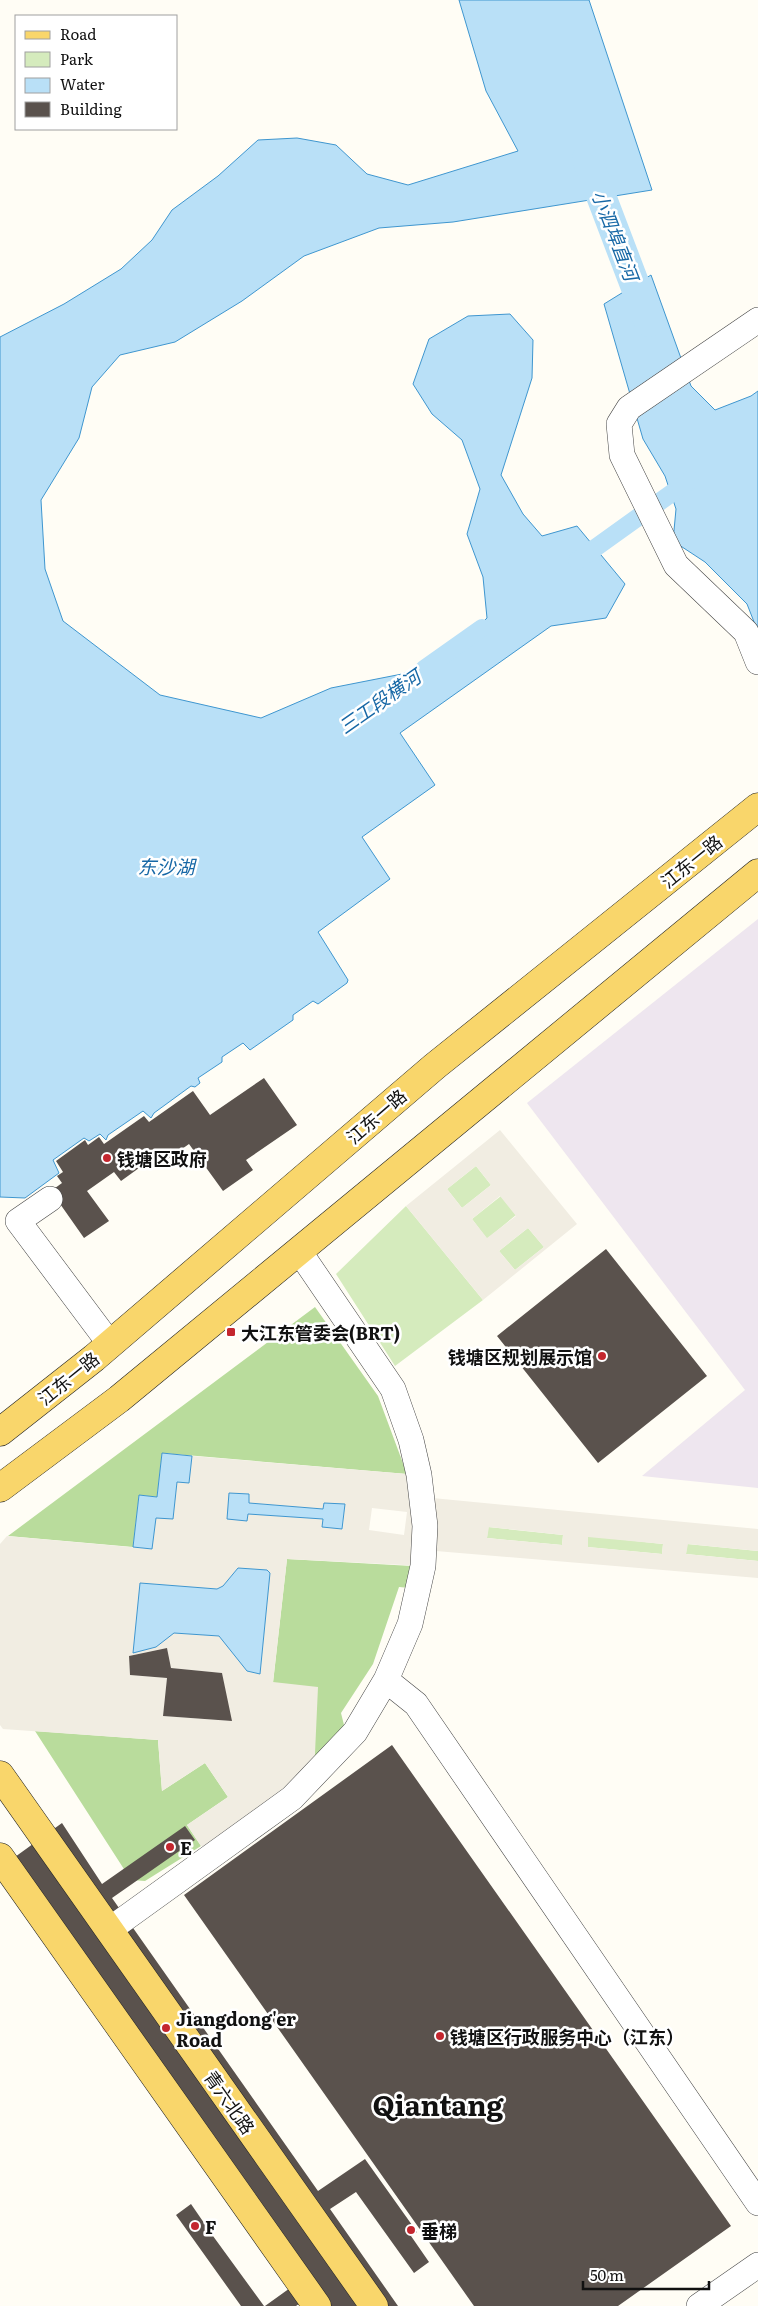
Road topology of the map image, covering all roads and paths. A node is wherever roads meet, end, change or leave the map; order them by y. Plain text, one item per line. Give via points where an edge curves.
1 (754, 322) edge
2 (758, 662) edge
3 (758, 807) edge
4 (758, 873) edge
5 (50, 1199) dead end
6 (299, 1251) junction
7 (110, 1344) junction
8 (3, 1429) edge
9 (5, 1487) edge
10 (386, 1680) junction
11 (0, 1776) edge
12 (0, 1857) edge
13 (109, 1930) junction
14 (758, 2203) edge
15 (758, 2265) edge
16 (317, 2306) edge
17 (374, 2306) edge
18 (698, 2306) edge

1 - 2 street via 629,408 619,424 622,455 676,565 746,632
3 - 7 main road, 江东一路 via 434,1066
4 - 6 main road
5 - 7 street via 12,1225
6 - 9 main road via 119,1399
6 - 10 street via 393,1389 419,1475 425,1526 422,1566 410,1624
7 - 8 main road, 江东一路
10 - 13 street via 355,1732 292,1798
10 - 14 street via 416,1704
11 - 13 main road, 青六北路
12 - 16 main road
13 - 17 main road, 青六北路
15 - 18 street

